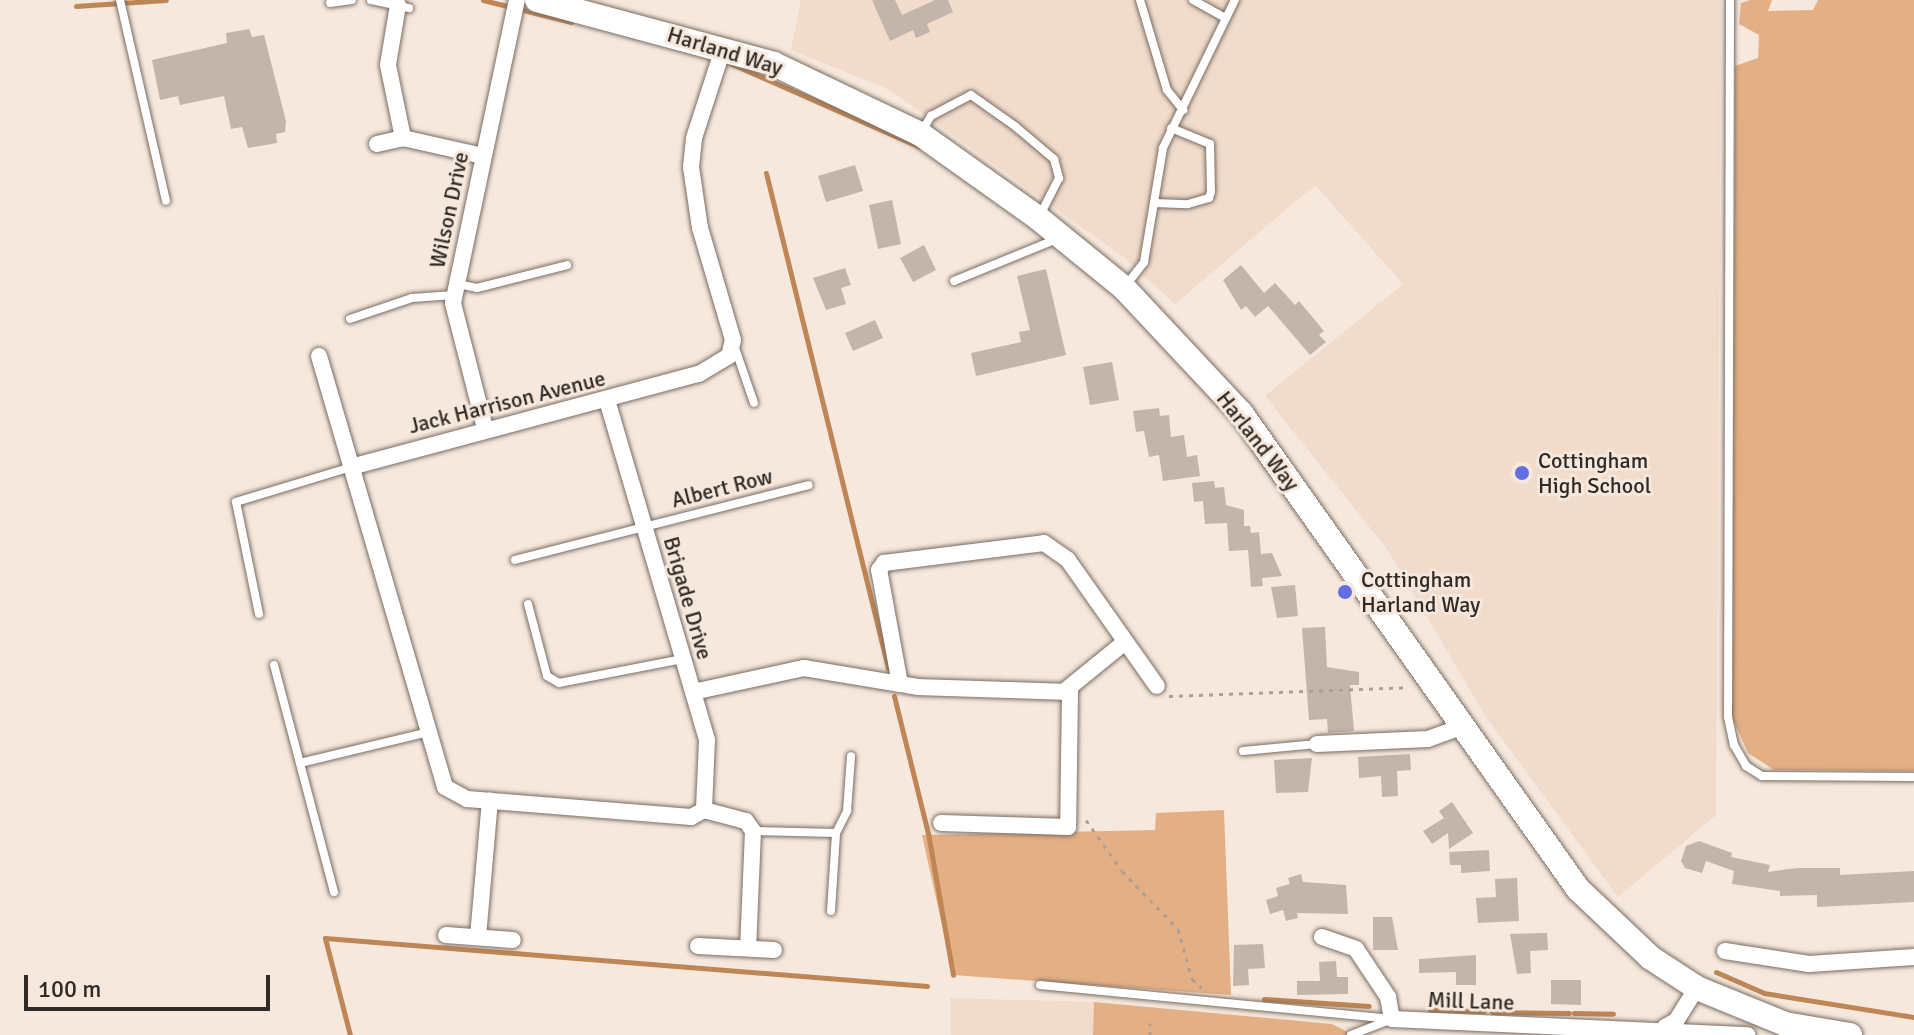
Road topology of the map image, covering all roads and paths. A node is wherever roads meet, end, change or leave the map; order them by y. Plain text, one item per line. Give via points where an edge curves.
1 (120, 0) edge
2 (352, 0) edge
3 (371, 0) edge
4 (517, 0) edge
5 (537, 0) edge
6 (1140, 0) edge
7 (1193, 0) edge
8 (1235, 0) edge
9 (1730, 0) edge
10 (330, 3) dead end
11 (403, 7) joint
12 (1225, 18) junction
13 (723, 49) junction
14 (1183, 110) junction
15 (1171, 128) junction
16 (920, 134) junction
17 (403, 138) junction
18 (377, 144) dead end
19 (483, 156) junction
20 (166, 201) dead end
21 (1154, 203) junction
22 (1038, 218) junction
23 (1061, 237) junction
24 (567, 265) dead end
25 (954, 281) dead end
26 (1124, 288) junction
27 (456, 290) junction
28 (350, 319) dead end
29 (735, 347) junction
30 (319, 356) dead end
31 (607, 400) junction
32 (754, 403) dead end
33 (485, 428) junction
34 (351, 467) junction
35 (809, 485) dead end
36 (644, 526) junction
37 (515, 560) dead end
38 (528, 604) dead end
39 (259, 614) dead end
40 (1125, 642) junction
41 (683, 659) junction
42 (274, 665) dead end
43 (900, 684) junction
44 (1157, 686) joint
45 (1435, 686) junction
46 (1066, 690) junction
47 (693, 692) junction
48 (1464, 726) junction
49 (429, 732) junction
50 (1317, 744) joint
51 (1243, 751) dead end
52 (851, 756) dead end
53 (300, 763) junction
54 (1914, 777) edge
55 (1069, 793) junction
56 (490, 801) junction
57 (704, 810) junction
58 (941, 823) dead end
59 (753, 831) junction
60 (836, 833) junction
61 (334, 892) dead end
62 (831, 911) dead end
63 (446, 935) dead end
64 (478, 937) junction
65 (1322, 937) dead end
66 (513, 940) dead end
67 (698, 946) dead end
68 (748, 948) junction
69 (774, 950) dead end
70 (1725, 951) dead end
71 (1914, 957) edge
72 (1040, 985) dead end
73 (1697, 988) junction
74 (1220, 1004) junction
75 (1392, 1019) junction
76 (1150, 1023) dead end
77 (1665, 1027) junction
78 (1150, 1035) edge
79 (1351, 1035) edge
80 (1748, 1035) edge
81 (1850, 1035) edge

1 - 20 lane
2 - 10 lane
3 - 11 lane
4 - 19 street, Wilson Drive
5 - 13 main road, Harland Way
6 - 14 lane via 1167,90
7 - 12 lane
8 - 12 lane
9 - 54 lane via 1728,717 1734,745 1746,766 1762,776
11 - 17 street via 388,65
12 - 14 lane
13 - 16 main road, Harland Way via 787,70
13 - 29 street via 694,138 691,167 700,228
14 - 15 lane
15 - 21 lane
15 - 21 lane via 1210,144 1211,192 1209,198 1188,204
16 - 22 main road, Harland Way
16 - 22 lane via 931,116 971,95 1016,127 1054,159 1059,178
17 - 18 street
17 - 19 street
19 - 27 street, Wilson Drive
21 - 26 lane via 1144,262
22 - 23 main road, Harland Way
23 - 25 lane
23 - 26 main road, Harland Way
24 - 27 lane
26 - 45 main road, Harland Way via 1241,413
27 - 28 lane
27 - 33 street, Wilson Drive via 454,315
29 - 31 street, Jack Harrison Avenue via 713,369
29 - 32 lane
30 - 34 street
31 - 33 street, Jack Harrison Avenue
31 - 36 street, Brigade Drive
33 - 34 street, Jack Harrison Avenue
34 - 39 lane via 236,502
34 - 49 street
35 - 36 lane, Albert Row
36 - 37 lane, Albert Row
36 - 41 street, Brigade Drive
38 - 41 lane via 547,676 559,683
40 - 43 street via 1068,560 1044,543 891,559 879,570
40 - 44 street
40 - 46 street
41 - 47 street, Brigade Drive
42 - 53 lane
43 - 46 street
43 - 47 street via 804,668
44 - 45 path via 1170,697
45 - 48 main road, Harland Way
46 - 55 street via 1072,695
47 - 57 street, Brigade Drive via 707,740
48 - 50 street via 1428,739
48 - 73 main road, Harland Way via 1578,889 1651,958
49 - 53 lane
49 - 56 street via 445,787 467,799
50 - 51 lane
52 - 60 lane via 847,811
53 - 61 lane
55 - 58 street via 1068,827
55 - 74 path via 1100,844 1165,910 1178,929 1192,979
56 - 57 street via 691,817
56 - 64 street
57 - 59 street via 746,821
59 - 60 lane
59 - 68 street
60 - 62 lane
63 - 64 street
64 - 66 street
65 - 75 street via 1356,949 1388,997
67 - 68 street
68 - 69 street
70 - 71 street via 1809,964
72 - 74 lane
73 - 77 street via 1676,1021
73 - 81 main road, Harland Way via 1755,1015
74 - 75 lane
75 - 77 street, Mill Lane
75 - 79 lane
76 - 78 path
77 - 80 street, Mill Lane

